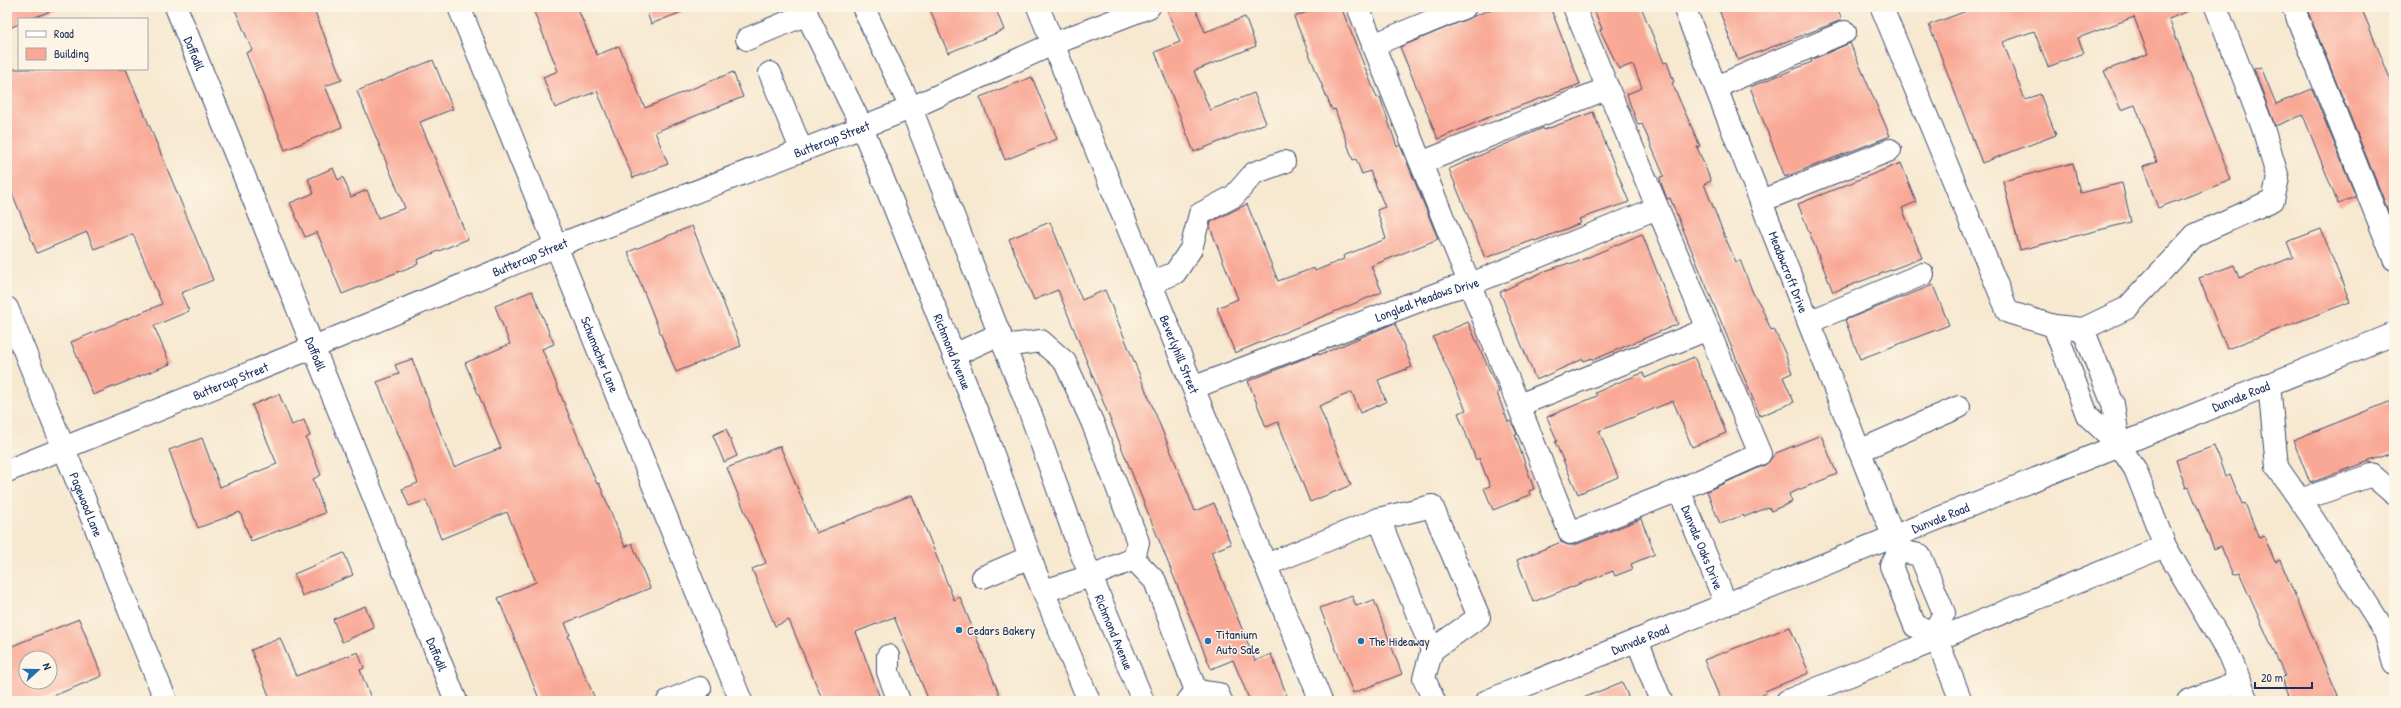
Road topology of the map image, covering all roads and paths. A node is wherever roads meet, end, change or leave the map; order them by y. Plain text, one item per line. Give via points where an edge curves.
1 (176, 7) edge
2 (459, 7) edge
3 (863, 7) edge
4 (1149, 7) edge
5 (1358, 7) edge
6 (1465, 7) edge
7 (1574, 7) edge
8 (1684, 7) edge
9 (1883, 7) edge
10 (2216, 7) edge
11 (2293, 7) edge
12 (1044, 9) edge
13 (805, 10) edge
14 (1845, 32) dead end
15 (747, 39) dead end
16 (1053, 44) junction
17 (1373, 45) junction
18 (770, 73) dead end
19 (1716, 87) junction
20 (1608, 88) junction
21 (911, 108) junction
22 (862, 127) junction
23 (801, 150) junction
24 (1890, 150) dead end
25 (1284, 162) dead end
26 (1421, 163) junction
27 (1761, 201) junction
28 (1657, 208) junction
29 (556, 246) junction
30 (2394, 259) edge
31 (1923, 274) dead end
32 (1151, 283) junction
33 (1471, 284) junction
34 (7, 308) edge
35 (1809, 322) junction
36 (2054, 326) junction
37 (1708, 329) junction
38 (2083, 329) junction
39 (2394, 334) edge
40 (1002, 340) junction
41 (314, 347) junction
42 (954, 355) junction
43 (2268, 384) junction
44 (1195, 387) junction
45 (1519, 405) junction
46 (1959, 407) dead end
47 (2119, 445) junction
48 (63, 449) junction
49 (1860, 451) junction
50 (7, 471) edge
51 (1679, 490) junction
52 (2394, 494) edge
53 (2300, 500) junction
54 (1379, 519) junction
55 (1896, 544) junction
56 (2165, 546) junction
57 (1030, 557) junction
58 (1134, 559) junction
59 (1266, 565) junction
60 (1091, 576) junction
61 (983, 578) dead end
62 (1044, 591) junction
63 (1726, 604) junction
64 (2390, 631) edge
65 (1936, 637) junction
66 (1637, 640) junction
67 (1432, 650) junction
68 (888, 656) dead end
69 (2394, 664) edge
70 (2240, 681) junction
71 (700, 688) dead end
72 (1530, 693) edge
73 (1192, 696) edge
74 (166, 701) edge
75 (456, 701) edge
76 (668, 701) edge
77 (741, 701) edge
78 (899, 701) edge
79 (1089, 701) edge
80 (1143, 701) edge
81 (1221, 701) edge
82 (1321, 701) edge
83 (1434, 701) edge
84 (1487, 701) edge
85 (1661, 701) edge
86 (1787, 701) edge
87 (1961, 701) edge
88 (2188, 701) edge
89 (2248, 701) edge

1 - 41 street, Daffodil
2 - 29 street, Schumacher Lane
3 - 21 street, Richmond Avenue
4 - 16 street, Buttercup Street
5 - 17 street
6 - 17 street
7 - 20 street
8 - 19 street, Meadowcroft Drive
9 - 36 street via 2008,312
10 - 38 street via 2267,140 2278,178 2273,200 2195,235 2127,308
11 - 30 street
12 - 16 street, Beverlyhill Street
13 - 15 street
13 - 22 street, Richmond Avenue
14 - 19 street
16 - 21 street, Buttercup Street
16 - 32 street, Beverlyhill Street
17 - 26 street
18 - 23 street
19 - 27 street, Meadowcroft Drive
20 - 26 street
20 - 28 street
21 - 22 street, Buttercup Street
21 - 40 street, Richmond Avenue
22 - 23 street, Buttercup Street
22 - 42 street, Richmond Avenue
23 - 29 street, Buttercup Street
24 - 27 street
25 - 32 street via 1254,173 1234,196 1200,214 1191,249 1175,273
26 - 33 street
27 - 35 street, Meadowcroft Drive
28 - 33 street, Longleal Meadows Drive
28 - 37 street
29 - 41 street, Buttercup Street
29 - 77 street, Schumacher Lane
31 - 35 street
32 - 44 street, Beverlyhill Street
33 - 44 street, Longleal Meadows Drive via 1447,290
33 - 45 street
34 - 48 street, Pagewood Lane
35 - 49 street, Meadowcroft Drive
36 - 38 street
36 - 47 street via 2087,415
37 - 45 street
37 - 51 street via 1760,454
38 - 47 street via 2113,404
39 - 43 street, Dunvale Road
40 - 42 street
40 - 58 street via 1041,341 1065,362 1093,424 1138,542
40 - 60 street, Richmond Avenue
41 - 48 street, Buttercup Street
41 - 75 street, Daffodil
42 - 57 street, Richmond Avenue
43 - 47 street, Dunvale Road
43 - 53 street via 2277,467
44 - 59 street, Beverlyhill Street
45 - 51 street via 1570,533
46 - 49 street
47 - 55 street, Dunvale Road
47 - 56 street via 2135,469
48 - 50 street, Buttercup Street
48 - 74 street, Pagewood Lane
49 - 55 street, Meadowcroft Drive
51 - 63 street, Dunvale Oaks Drive
52 - 53 street via 2372,475
53 - 64 street
54 - 59 street
54 - 67 street
54 - 67 street via 1432,506 1479,617
55 - 63 street, Dunvale Road
55 - 65 street via 1891,566 1915,626
55 - 65 street via 1920,555 1944,613
56 - 65 street
56 - 70 street via 2229,655
57 - 61 street
57 - 62 street, Richmond Avenue
58 - 60 street
58 - 73 street via 1155,581
59 - 82 street, Beverlyhill Street
60 - 62 street
60 - 80 street, Richmond Avenue
62 - 79 street, Richmond Avenue
63 - 66 street, Dunvale Road
64 - 69 street
65 - 86 street
65 - 87 street
66 - 72 street, Dunvale Road
66 - 85 street
67 - 83 street via 1424,678
68 - 78 street via 888,672
70 - 88 street
70 - 89 street
71 - 76 street
72 - 84 street, Dunvale Road
73 - 81 street via 1218,694

